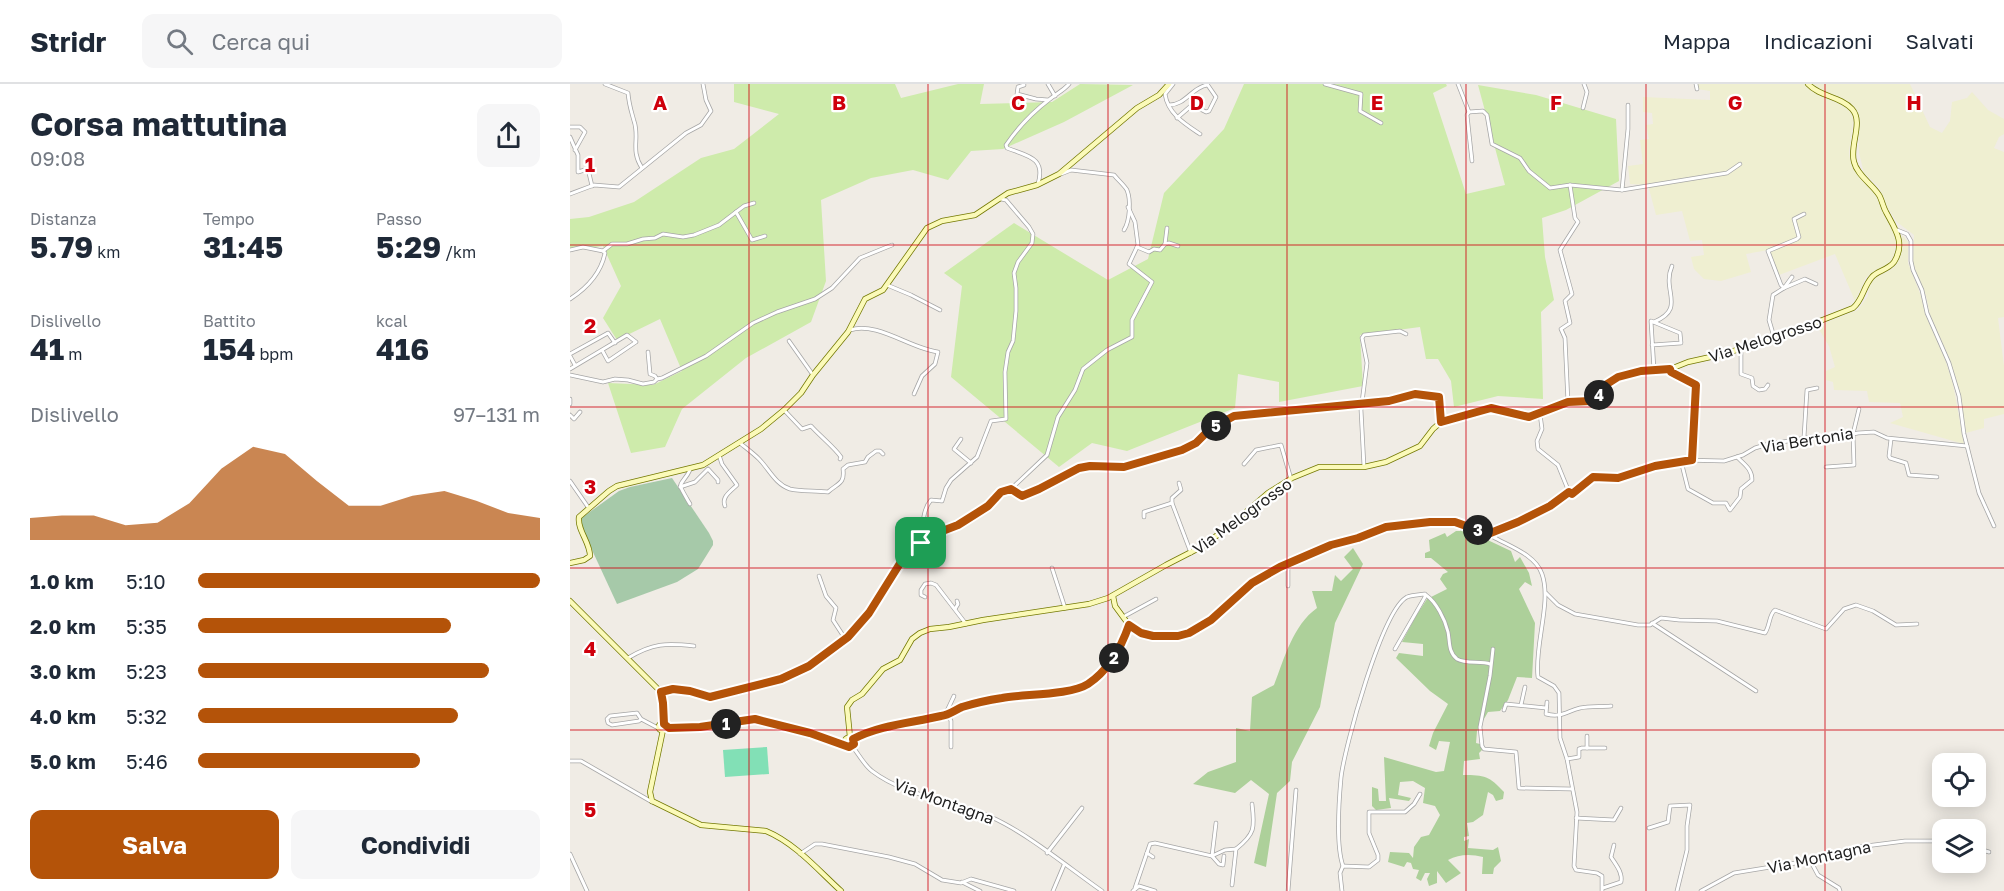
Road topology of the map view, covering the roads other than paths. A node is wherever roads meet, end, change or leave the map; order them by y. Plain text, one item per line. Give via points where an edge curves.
1 (605, 84) edge
2 (703, 84) edge
3 (1048, 84) edge
4 (1069, 84) edge
5 (1171, 84) edge
6 (1207, 84) edge
7 (1324, 84) edge
8 (1458, 84) edge
9 (1584, 84) edge
10 (1696, 84) edge
11 (1808, 84) edge
12 (1024, 85) edge
13 (1335, 85) edge
14 (1697, 89) dead end
15 (1055, 96) junction
16 (1048, 99) junction
17 (1169, 105) junction
18 (1628, 105) dead end
19 (1583, 108) dead end
20 (1469, 112) junction
21 (1177, 118) junction
22 (1381, 123) dead end
23 (570, 127) edge
24 (1200, 134) dead end
25 (570, 138) edge
26 (575, 150) junction
27 (1472, 161) dead end
28 (1740, 164) dead end
29 (642, 168) junction
30 (1059, 174) junction
31 (1037, 185) junction
32 (1570, 185) junction
33 (592, 186) junction
34 (1622, 190) junction
35 (570, 194) edge
36 (1000, 198) junction
37 (754, 203) dead end
38 (1128, 207) junction
39 (736, 213) junction
40 (1804, 214) dead end
41 (1167, 228) dead end
42 (1124, 230) dead end
43 (1897, 230) junction
44 (765, 236) dead end
45 (1165, 244) junction
46 (892, 245) dead end
47 (1178, 246) dead end
48 (1137, 247) junction
49 (570, 250) edge
50 (603, 251) junction
51 (1672, 266) dead end
52 (1792, 277) dead end
53 (1816, 284) dead end
54 (887, 285) junction
55 (1784, 288) junction
56 (570, 299) edge
57 (940, 310) dead end
58 (1654, 322) junction
59 (850, 330) junction
60 (1406, 334) dead end
61 (1774, 338) junction
62 (789, 341) dead end
63 (615, 342) junction
64 (1652, 345) junction
65 (1741, 348) junction
66 (602, 350) junction
67 (648, 352) dead end
68 (570, 355) edge
69 (576, 366) junction
70 (570, 369) edge
71 (1670, 369) junction
72 (1654, 370) junction
73 (570, 375) edge
74 (813, 375) junction
75 (657, 379) junction
76 (1768, 385) dead end
77 (1817, 388) dead end
78 (914, 394) dead end
79 (570, 399) edge
80 (1568, 402) junction
81 (1362, 403) junction
82 (570, 404) edge
83 (1858, 409) dead end
84 (784, 410) junction
85 (580, 412) dead end
86 (1540, 414) junction
87 (570, 415) edge
88 (1441, 422) junction
89 (1853, 434) junction
90 (1804, 437) junction
91 (961, 439) dead end
92 (1891, 439) junction
93 (740, 443) junction
94 (1967, 446) junction
95 (954, 448) junction
96 (950, 453) dead end
97 (883, 454) dead end
98 (719, 455) junction
99 (1737, 457) junction
100 (840, 459) dead end
101 (1692, 460) junction
102 (1681, 461) junction
103 (971, 463) junction
104 (1244, 464) dead end
105 (1364, 467) junction
106 (1826, 467) dead end
107 (691, 468) junction
108 (1937, 477) dead end
109 (1290, 479) junction
110 (570, 481) edge
111 (718, 482) dead end
112 (1179, 483) dead end
113 (680, 487) junction
114 (1011, 489) junction
115 (1569, 492) junction
116 (1172, 503) junction
117 (690, 504) dead end
118 (725, 506) dead end
119 (588, 507) junction
120 (1144, 517) dead end
121 (1994, 526) dead end
122 (1488, 534) junction
123 (921, 543) junction
124 (1191, 553) junction
125 (570, 563) edge
126 (1288, 564) junction
127 (1052, 568) dead end
128 (819, 576) dead end
129 (1288, 586) dead end
130 (1546, 593) junction
131 (1425, 594) junction
132 (1113, 596) junction
133 (925, 597) dead end
134 (1156, 599) dead end
135 (570, 600) edge
136 (957, 601) dead end
137 (1065, 608) junction
138 (955, 609) junction
139 (1123, 617) junction
140 (1652, 623) junction
141 (966, 624) junction
142 (1917, 624) dead end
143 (1129, 625) junction
144 (846, 640) junction
145 (693, 646) dead end
146 (1395, 649) dead end
147 (1493, 649) dead end
148 (627, 659) junction
149 (1491, 666) junction
150 (1525, 687) dead end
151 (1756, 691) dead end
152 (661, 692) junction
153 (954, 696) dead end
154 (1547, 702) dead end
155 (1521, 705) junction
156 (1611, 706) dead end
157 (1546, 708) junction
158 (1504, 710) dead end
159 (947, 714) junction
160 (1558, 716) junction
161 (640, 719) junction
162 (662, 727) junction
163 (1587, 736) dead end
164 (851, 738) junction
165 (846, 745) junction
166 (852, 746) junction
167 (951, 747) dead end
168 (1587, 748) junction
169 (1605, 748) dead end
170 (1567, 759) junction
171 (570, 761) edge
172 (1572, 789) junction
173 (1296, 790) dead end
174 (1420, 794) dead end
175 (646, 796) junction
176 (1252, 804) dead end
177 (1082, 808) dead end
178 (1621, 808) dead end
179 (1576, 818) junction
180 (1216, 823) dead end
181 (1648, 828) dead end
182 (1932, 842) edge
183 (1614, 845) dead end
184 (1236, 849) junction
185 (1986, 851) edge
186 (1989, 852) dead end
187 (1047, 853) junction
188 (570, 854) edge
189 (800, 854) junction
190 (1147, 854) junction
191 (1153, 856) dead end
192 (1212, 856) junction
193 (1224, 856) dead end
194 (1810, 860) junction
195 (1064, 865) junction
196 (1343, 866) junction
197 (962, 882) junction
198 (1232, 885) dead end
199 (1134, 889) edge
200 (1602, 890) edge
201 (587, 891) edge
202 (841, 891) edge
203 (980, 891) edge
204 (1014, 891) edge
205 (1053, 891) edge
206 (1102, 891) edge
207 (1155, 891) edge
208 (1288, 891) edge
209 (1342, 891) edge
210 (1677, 891) edge
211 (1701, 891) edge
212 (1840, 891) edge

1 - 29 street via 628,93 629,110 635,122 635,158
2 - 29 street via 711,111 706,120
3 - 15 street
4 - 15 street
5 - 17 street via 1165,94
5 - 30 street
6 - 17 street via 1199,86 1184,101
6 - 21 street via 1216,97 1209,111 1192,105
7 - 13 street
8 - 20 street
9 - 19 street via 1587,92
10 - 14 street
11 - 43 street via 1850,106 1854,112 1854,165 1879,195
12 - 16 street via 1018,87 1017,94
13 - 22 street via 1361,94 1360,111
15 - 16 street
16 - 31 street via 1006,145 1038,164 1041,172
17 - 21 street
18 - 34 street
20 - 27 street
20 - 32 street via 1483,111 1492,144 1520,158 1551,189
21 - 24 street
23 - 26 street via 580,127 585,132
25 - 26 street
26 - 33 street via 578,172 588,169
28 - 34 street via 1727,173
29 - 33 street via 618,187
30 - 31 street
30 - 38 street via 1071,170 1114,175 1126,189
31 - 36 street
32 - 34 street
32 - 80 street via 1578,222 1560,250 1572,294 1565,301 1570,323 1561,329 1565,338
33 - 35 street
36 - 54 street via 975,215 927,228
36 - 103 street via 1006,200 1033,234 1014,273 1016,311 1005,372 1006,419 991,421 984,443
37 - 39 street
38 - 42 street
38 - 48 street via 1135,222
39 - 44 street via 752,240
39 - 50 street via 694,235 663,234 612,244
40 - 55 street via 1794,219 1799,237 1768,250
41 - 45 street
43 - 61 street, Via Melogrosso via 1899,252 1893,264 1874,275 1853,309
43 - 94 street via 1907,234 1911,241 1913,270 1949,363
45 - 47 street
45 - 48 street via 1160,250 1149,252
46 - 75 street via 860,258 832,288 815,299 753,322 706,356
48 - 114 street via 1129,264 1152,282 1132,320 1132,337 1083,369 1058,417 1047,455
49 - 50 street via 583,247
50 - 56 street via 599,270
51 - 58 street via 1667,277 1672,299 1669,312
52 - 55 street
53 - 55 street via 1805,279
54 - 57 street
54 - 59 street via 865,299
55 - 61 street via 1773,295 1769,320
58 - 64 street via 1651,321
58 - 64 street via 1680,333 1681,343
59 - 74 street
59 - 78 street via 865,328 938,352 935,364 922,376
60 - 81 street via 1400,331 1362,338 1367,363
61 - 65 street, Via Melogrosso
62 - 74 street
63 - 66 street
63 - 66 street via 627,335 636,342 608,361
63 - 68 street via 608,333
64 - 72 street
65 - 71 street, Via Melogrosso
65 - 76 street via 1741,374 1752,378 1753,386 1759,390
66 - 69 street
67 - 75 street via 650,374
68 - 69 street
69 - 70 street
71 - 72 street, Via Melogrosso
71 - 101 street via 1696,385
72 - 80 street, Via Melogrosso via 1618,377 1591,401
73 - 75 street via 643,384
74 - 84 street
77 - 90 street via 1807,390
79 - 82 street
80 - 86 street, Via Melogrosso
81 - 88 street via 1415,394 1439,397
81 - 105 street
81 - 114 street via 1234,416 1182,450 1124,467 1079,468 1022,496
83 - 89 street
84 - 93 street
84 - 100 street via 802,429 812,426
85 - 87 street via 574,419
86 - 88 street, Via Melogrosso via 1529,417 1491,408
86 - 115 street via 1538,449 1558,465
88 - 105 street, Via Melogrosso via 1420,446 1386,462
89 - 90 street, Via Bertonia via 1830,439
89 - 92 street, Via Bertonia via 1874,432
89 - 106 street via 1854,465
90 - 99 street, Via Bertonia via 1765,445
91 - 95 street
92 - 94 street, Via Bertonia
92 - 108 street via 1889,456 1906,462 1909,475
93 - 97 street via 782,485 810,491 828,492 841,483 846,466 863,463 876,451
93 - 98 street
94 - 121 street via 1982,502
95 - 96 street
95 - 103 street
98 - 107 street
98 - 118 street via 737,485 725,497
99 - 101 street, Via Bertonia via 1714,463
99 - 102 street via 1752,472 1752,480 1741,489 1740,498 1730,510 1726,503 1713,503 1688,489
101 - 102 street, Via Bertonia
102 - 115 street, Via Bertonia via 1618,478 1593,477 1572,494
103 - 123 street via 951,480 942,501 932,500 928,504
104 - 109 street via 1256,450 1281,445
105 - 109 street, Via Melogrosso via 1319,467
107 - 113 street
107 - 119 street via 622,484
109 - 124 street, Via Melogrosso
110 - 119 street
111 - 113 street via 708,469 695,482
112 - 116 street via 1181,490
113 - 117 street
114 - 123 street via 1001,492 988,506 958,525
115 - 122 street, Via Bertonia via 1526,518
116 - 120 street via 1144,512
116 - 124 street
119 - 125 street via 578,520 590,556
122 - 126 street via 1455,522 1386,527
122 - 130 street via 1536,563
123 - 144 street via 904,557 869,613
124 - 132 street, Via Melogrosso
126 - 129 street
126 - 143 street via 1252,583 1211,620 1189,633 1153,636
127 - 137 street
128 - 144 street via 825,596 836,608 833,620
130 - 140 street via 1575,614 1638,625
130 - 160 street via 1537,672 1540,680 1557,689
131 - 146 street
131 - 149 street via 1433,600 1445,626 1452,654 1458,660
131 - 196 street via 1407,597 1396,609 1363,689 1341,777 1339,849
132 - 137 street, Via Melogrosso
132 - 139 street
133 - 138 street via 921,590 931,583
134 - 139 street
135 - 148 street
136 - 138 street
137 - 141 street, Via Melogrosso
138 - 141 street
139 - 143 street
140 - 142 street via 1661,618 1717,621 1765,633 1775,610 1826,629 1845,609 1856,605 1873,610 1896,626
140 - 151 street
141 - 164 street, Via Melogrosso via 930,629 912,639 900,660 883,669 847,707
143 - 159 street via 1116,656 1083,687 1002,698
144 - 152 street via 809,666 781,679 710,697 673,689
145 - 148 street via 666,643 648,647
147 - 149 street
148 - 152 street
149 - 172 street via 1480,727 1482,746 1516,752 1519,788
150 - 155 street
152 - 162 street
153 - 159 street
154 - 157 street
155 - 157 street
155 - 158 street via 1506,704
156 - 160 street via 1578,708
157 - 160 street via 1546,714
159 - 164 street via 870,730
159 - 167 street via 951,721
160 - 170 street
161 - 161 street via 637,713 607,719 612,725
161 - 162 street
162 - 165 street via 700,727 755,719
162 - 175 street
163 - 168 street
164 - 165 street via 846,739
164 - 166 street, Via Melogrosso
165 - 166 street
166 - 187 street, Via Montagna via 870,770 887,780 991,817
168 - 169 street
168 - 170 street via 1579,749 1579,757
170 - 172 street
171 - 175 street via 581,761
172 - 179 street
173 - 208 street
174 - 196 street via 1405,812 1369,812 1369,833 1378,860 1369,867
175 - 189 street via 701,825 774,834
176 - 184 street via 1255,822 1251,837
177 - 187 street
178 - 179 street via 1614,820
179 - 200 street via 1574,866 1576,870 1602,876
180 - 192 street
181 - 210 street via 1668,822 1670,806 1690,806 1687,850
182 - 194 street, Via Montagna via 1858,847
183 - 200 street via 1611,857 1622,879
184 - 192 street
184 - 198 street
185 - 186 street
187 - 195 street, Via Montagna
188 - 201 street
189 - 197 street via 822,843 915,864 942,880
189 - 202 street
190 - 191 street
190 - 192 street via 1150,844 1155,843
190 - 199 street
192 - 193 street via 1223,865
194 - 211 street, Via Montagna via 1734,873
194 - 212 street via 1818,875
195 - 205 street
195 - 206 street, Via Montagna
196 - 209 street
197 - 203 street
197 - 204 street via 971,879
199 - 207 street via 1139,886

